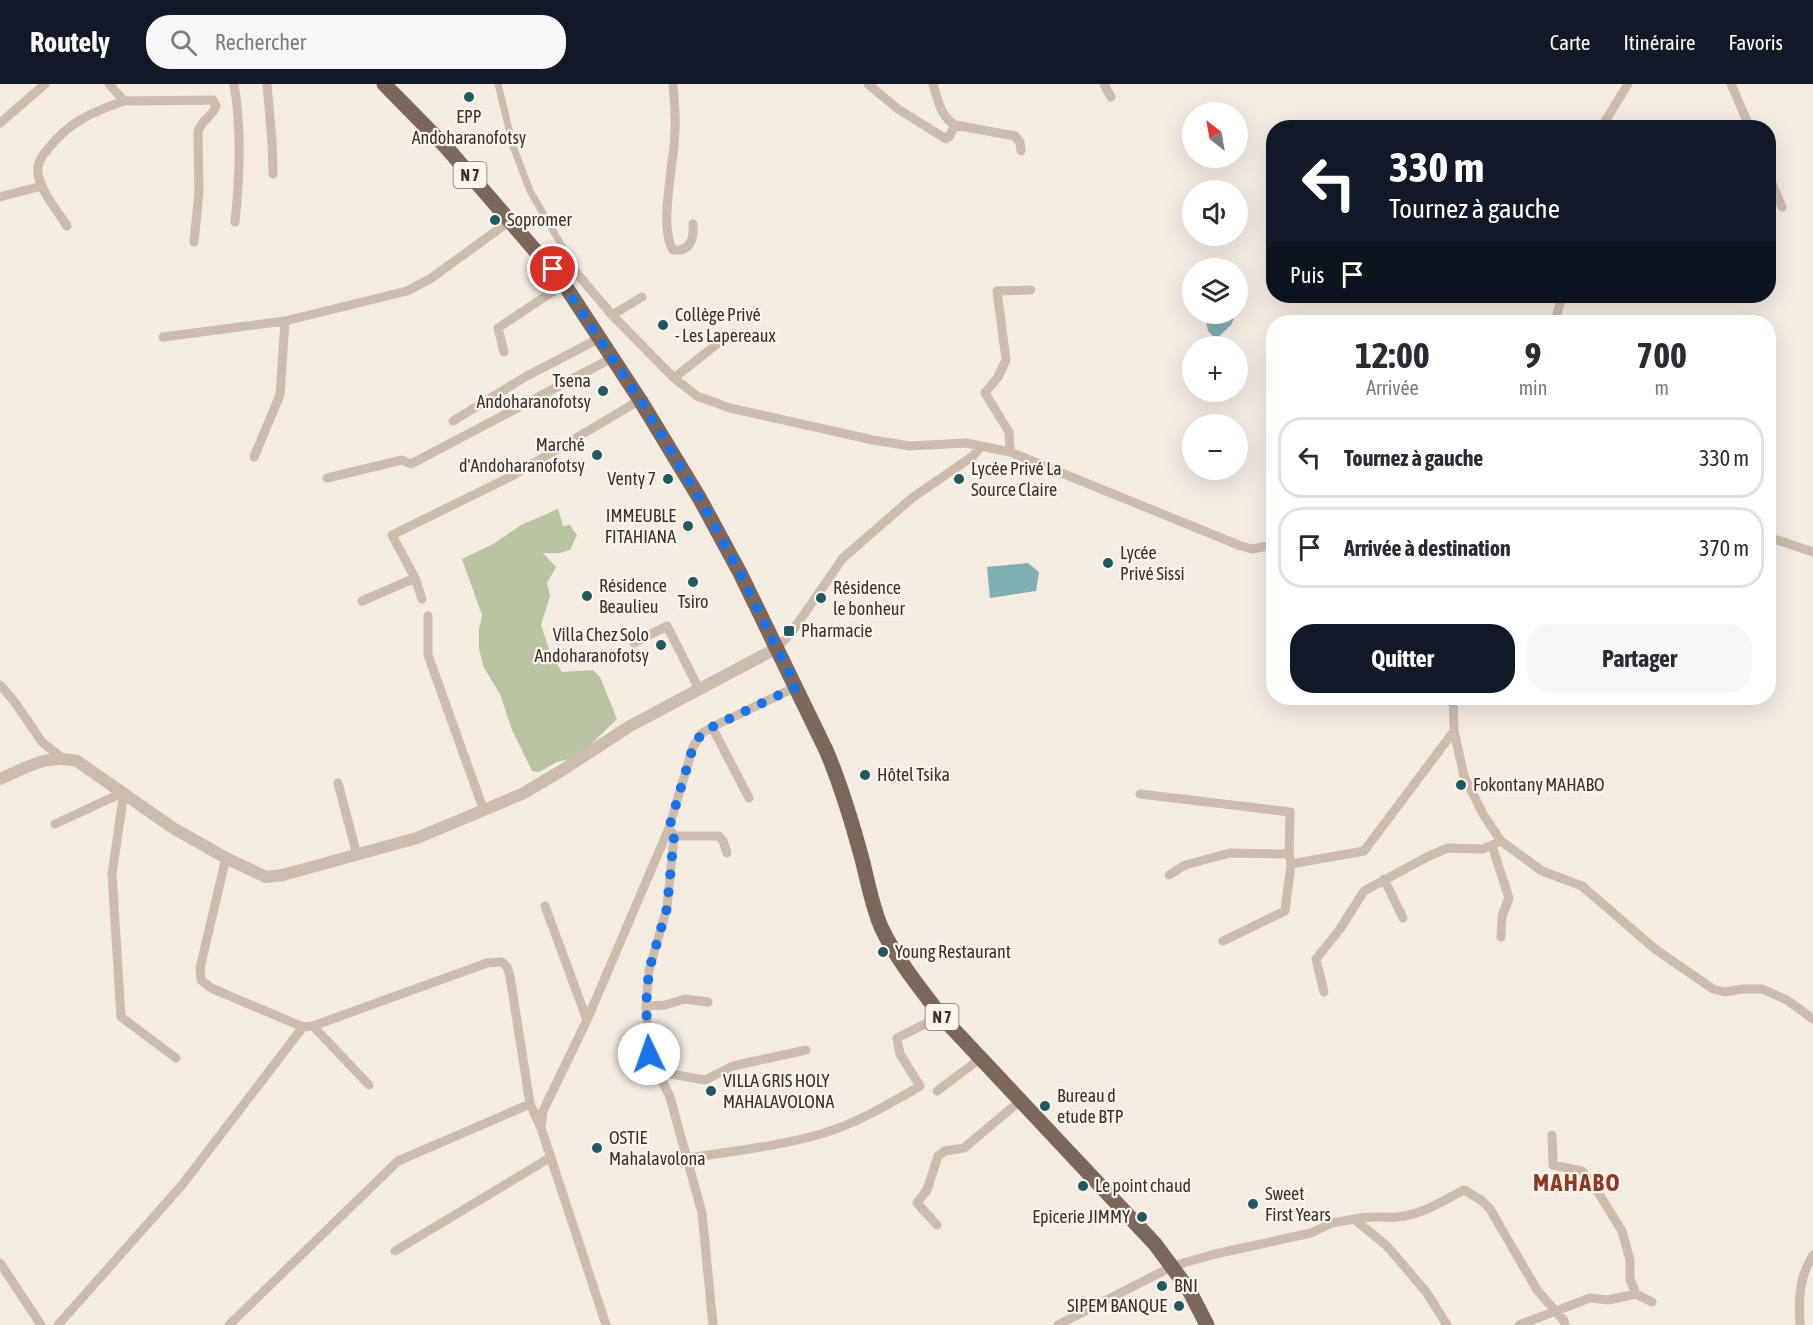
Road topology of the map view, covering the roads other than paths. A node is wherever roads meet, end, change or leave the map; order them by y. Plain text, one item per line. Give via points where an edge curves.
1 (45, 84) edge
2 (109, 84) edge
3 (234, 84) edge
4 (267, 84) edge
5 (384, 84) edge
6 (498, 84) edge
7 (673, 84) edge
8 (868, 84) edge
9 (933, 84) edge
10 (1104, 84) edge
11 (1628, 84) edge
12 (1731, 84) edge
13 (1111, 97) dead end
14 (124, 101) junction
15 (1606, 120) edge
16 (1747, 120) edge
17 (0, 123) edge
18 (955, 124) junction
19 (1022, 151) dead end
20 (273, 174) dead end
21 (42, 186) junction
22 (1776, 193) edge
23 (0, 197) edge
24 (1782, 207) dead end
25 (510, 221) junction
26 (235, 222) dead end
27 (693, 224) dead end
28 (67, 226) dead end
29 (194, 242) dead end
30 (553, 269) junction
31 (580, 277) junction
32 (564, 284) junction
33 (1031, 290) dead end
34 (642, 297) dead end
35 (612, 315) junction
36 (285, 321) junction
37 (163, 337) dead end
38 (600, 338) junction
39 (717, 344) dead end
40 (504, 352) dead end
41 (612, 358) junction
42 (674, 378) junction
43 (640, 400) junction
44 (453, 421) dead end
45 (981, 446) junction
46 (1010, 452) junction
47 (254, 457) dead end
48 (327, 478) dead end
49 (1776, 540) edge
50 (1266, 546) edge
51 (1813, 552) edge
52 (415, 578) junction
53 (422, 598) dead end
54 (362, 601) dead end
55 (428, 616) dead end
56 (634, 643) dead end
57 (777, 648) junction
58 (0, 684) edge
59 (796, 687) junction
60 (699, 689) junction
61 (1453, 705) edge
62 (712, 727) junction
63 (1454, 731) junction
64 (61, 757) junction
65 (0, 779) edge
66 (338, 783) dead end
67 (124, 792) junction
68 (1140, 794) dead end
69 (749, 798) dead end
70 (484, 811) junction
71 (55, 824) dead end
72 (671, 832) junction
73 (1497, 844) junction
74 (727, 853) dead end
75 (1289, 854) junction
76 (357, 855) junction
77 (226, 858) junction
78 (1291, 864) junction
79 (1169, 875) dead end
80 (1384, 879) junction
81 (544, 906) dead end
82 (1403, 918) dead end
83 (1501, 937) dead end
84 (1223, 941) dead end
85 (1324, 992) dead end
86 (708, 1002) dead end
87 (646, 1006) junction
88 (941, 1016) junction
89 (1813, 1019) edge
90 (587, 1020) junction
91 (308, 1027) junction
92 (806, 1050) dead end
93 (981, 1058) junction
94 (176, 1059) dead end
95 (660, 1072) junction
96 (369, 1085) dead end
97 (937, 1091) dead end
98 (1022, 1100) junction
99 (530, 1104) junction
100 (541, 1128) junction
101 (1552, 1136) dead end
102 (551, 1157) junction
103 (688, 1158) junction
104 (1354, 1219) junction
105 (937, 1225) dead end
106 (395, 1251) dead end
107 (1813, 1255) edge
108 (0, 1263) edge
109 (1173, 1266) junction
110 (5, 1278) edge
111 (1636, 1294) junction
112 (1652, 1302) dead end
113 (1556, 1312) junction
114 (40, 1325) edge
115 (58, 1325) edge
116 (229, 1325) edge
117 (606, 1325) edge
118 (713, 1325) edge
119 (1058, 1325) edge
120 (1207, 1325) edge
121 (1447, 1325) edge
122 (1519, 1325) edge
123 (1565, 1325) edge
124 (1800, 1325) edge

1 - 17 street
2 - 14 street
3 - 26 street via 239,140
4 - 20 street
5 - 25 main road, N 7
6 - 31 street via 513,146 530,191
7 - 27 street via 675,130 667,199 668,239 673,250 688,248
8 - 18 street via 898,109 946,139
9 - 18 street via 946,120
10 - 13 street
11 - 15 street
12 - 16 street
14 - 21 street via 98,110 62,132 40,158 37,171
14 - 29 street via 213,100 216,106 198,132 199,192
18 - 19 street via 1015,136
21 - 23 street
21 - 28 street
22 - 24 street
25 - 30 main road, N 7
25 - 36 street via 430,279 407,291
30 - 31 street
30 - 32 main road, N 7
31 - 35 street
32 - 38 main road, N 7
32 - 40 street via 498,328
33 - 46 street via 997,291 1006,360 986,393 1009,432
34 - 35 street
35 - 42 street
36 - 37 street
36 - 47 street via 280,395
38 - 41 main road, N 7
38 - 44 street via 525,376
39 - 42 street
41 - 43 main road, N 7
41 - 48 street via 411,464 402,460
42 - 45 street via 697,396 730,408 873,440 910,446
43 - 52 street via 512,476 392,535
43 - 57 main road, N 7 via 700,499
45 - 46 street
45 - 57 street via 973,456 912,498 843,558
46 - 50 street via 1241,546
49 - 51 street
52 - 53 street
52 - 54 street
55 - 70 street via 428,655
56 - 60 street via 667,626
57 - 59 main road, N 7
57 - 60 street
58 - 64 street via 42,742
59 - 62 street
59 - 88 main road, N 7 via 835,772 882,928
60 - 70 street via 630,726 522,794
61 - 63 street
62 - 69 street
62 - 72 street via 702,733 693,747
63 - 73 street via 1464,776
63 - 78 street via 1364,851
64 - 65 street
64 - 67 street via 77,761
66 - 76 street
67 - 71 street
67 - 77 street via 172,828
67 - 94 street via 112,874 121,1017
68 - 75 street via 1290,812
70 - 76 street via 417,838
72 - 74 street via 719,836
72 - 87 street via 667,908 649,970
72 - 90 street
73 - 80 street via 1484,849 1449,848
73 - 83 street via 1509,898 1502,915
73 - 89 street via 1542,871 1582,886 1655,949 1713,989 1762,989 1787,1000
75 - 78 street
75 - 79 street via 1230,853 1185,865
76 - 77 street via 266,877
77 - 91 street via 200,968 201,980 211,988
78 - 84 street via 1285,911
80 - 82 street
80 - 85 street via 1364,891 1316,959
81 - 90 street
86 - 87 street via 685,999
87 - 95 street via 649,1054
88 - 93 main road, N 7
88 - 103 street via 897,1038 900,1054 920,1086 878,1111 825,1132 777,1144
90 - 100 street via 543,1111
91 - 96 street
91 - 99 street via 487,963 502,962 510,976
91 - 115 street via 182,1185
92 - 95 street via 733,1066 705,1080
93 - 97 street
93 - 98 main road, N 7
95 - 103 street
98 - 105 street via 964,1148 938,1156 927,1190 917,1203
98 - 109 main road, N 7
99 - 100 street
99 - 116 street via 398,1161
100 - 102 street
101 - 111 street via 1553,1165 1582,1171 1622,1231
102 - 106 street
102 - 117 street
103 - 118 street via 702,1213
104 - 109 street
104 - 113 street via 1421,1213 1464,1190 1490,1209 1537,1290
104 - 121 street via 1387,1246 1427,1293
107 - 124 street via 1800,1285
108 - 110 street
109 - 119 street
109 - 120 main road, N 7
110 - 114 street
111 - 112 street
111 - 113 street via 1608,1300 1590,1298
113 - 122 street
113 - 123 street

